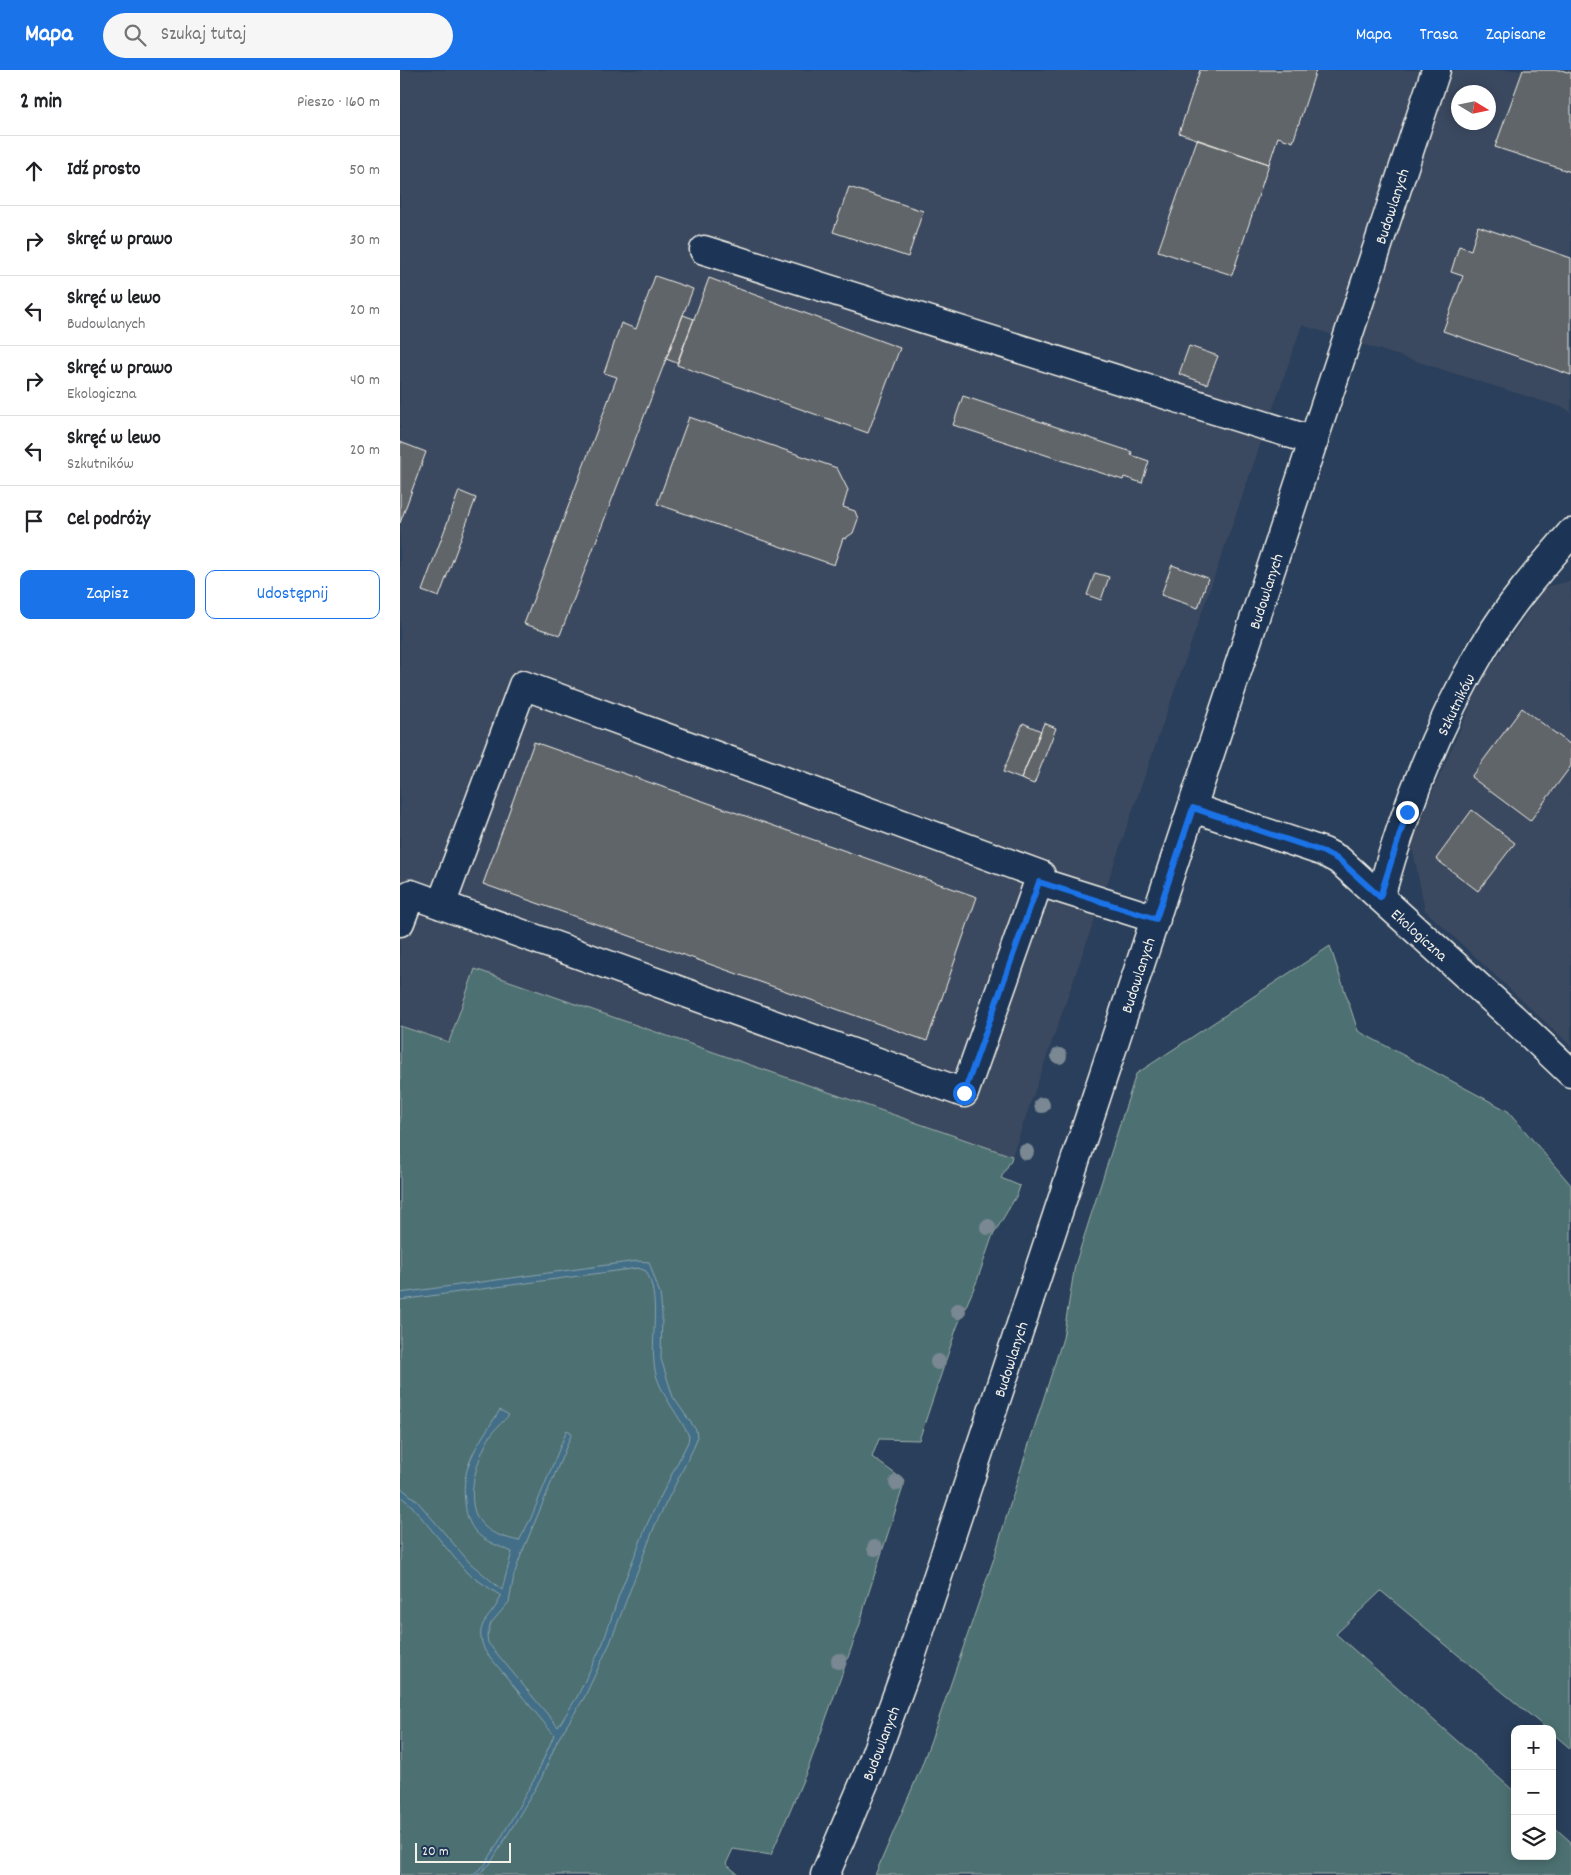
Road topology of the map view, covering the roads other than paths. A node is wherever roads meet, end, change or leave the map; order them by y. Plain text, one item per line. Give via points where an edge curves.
1 (1436, 70) edge
2 (704, 250) dead end
3 (1314, 441) junction
4 (1571, 532) edge
5 (1193, 808) junction
6 (1039, 882) junction
7 (1380, 897) junction
8 (441, 905) junction
9 (1156, 919) junction
10 (400, 922) edge
11 (1571, 1073) edge
12 (825, 1875) edge

1 - 3 street, Budowlanych
2 - 3 street
3 - 5 street, Budowlanych
4 - 7 street, Szkutników via 1530,582 1484,647 1448,714 1407,812
5 - 7 street, Ekologiczna via 1324,852 1339,860
5 - 9 street, Budowlanych
6 - 8 street via 964,1093
6 - 8 street via 1041,875 523,685
6 - 9 street
7 - 11 street, Ekologiczna
8 - 10 street via 411,894
9 - 12 street, Budowlanych via 910,1660 870,1769

